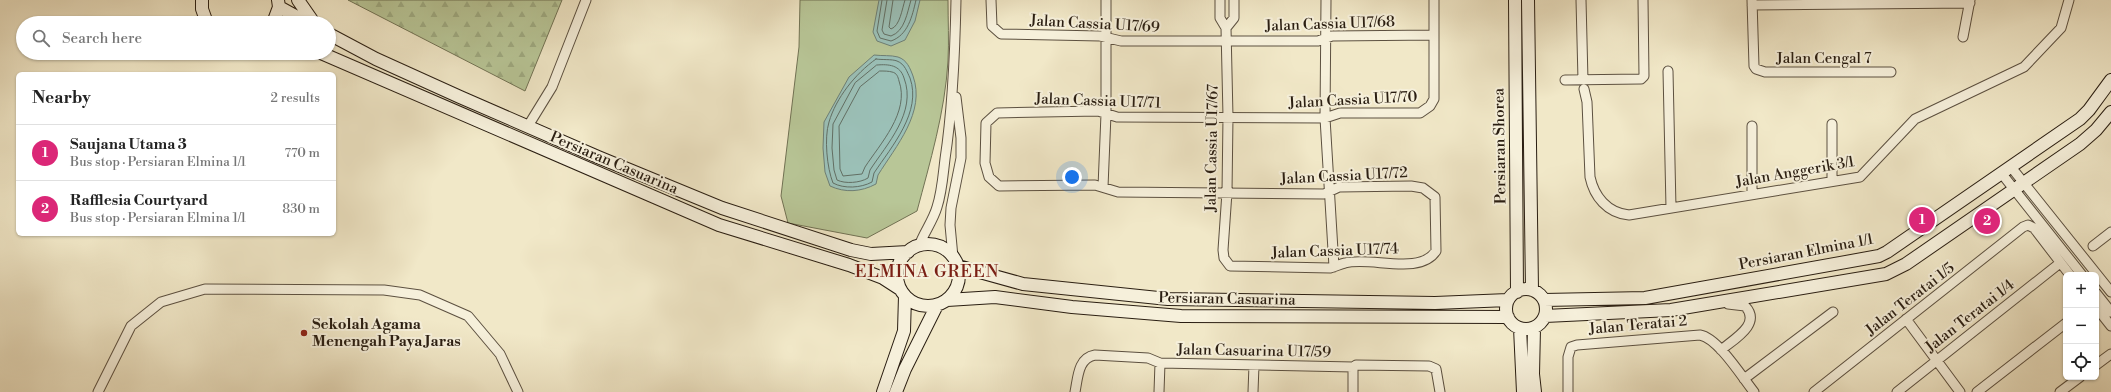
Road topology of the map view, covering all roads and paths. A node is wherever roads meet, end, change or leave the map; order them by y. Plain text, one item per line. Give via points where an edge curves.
1 (202, 0) edge
2 (298, 0) edge
3 (586, 0) edge
4 (956, 0) edge
5 (991, 0) edge
6 (1106, 0) edge
7 (1220, 0) edge
8 (1234, 0) edge
9 (1326, 0) edge
10 (1434, 0) edge
11 (1515, 0) edge
12 (1528, 0) edge
13 (1581, 0) edge
14 (1643, 0) edge
15 (2069, 0) edge
16 (1752, 2) edge
17 (1970, 2) edge
18 (279, 3) edge
19 (204, 16) edge
20 (275, 16) edge
21 (298, 16) edge
22 (309, 16) edge
23 (1226, 28) junction
24 (1434, 35) junction
25 (1106, 37) junction
26 (1963, 37) dead end
27 (336, 38) edge
28 (1326, 38) junction
29 (1226, 41) junction
30 (336, 59) edge
31 (1668, 71) dead end
32 (1891, 72) dead end
33 (954, 78) junction
34 (1565, 80) dead end
35 (2111, 80) edge
36 (1584, 84) junction
37 (2111, 112) edge
38 (1106, 114) junction
39 (1228, 117) junction
40 (1325, 118) junction
41 (1832, 124) dead end
42 (528, 126) junction
43 (1752, 126) dead end
44 (985, 163) joint
45 (2007, 171) junction
46 (1832, 180) junction
47 (1103, 187) junction
48 (2020, 187) junction
49 (1227, 192) junction
50 (1329, 192) junction
51 (1752, 194) junction
52 (1671, 208) junction
53 (2111, 232) edge
54 (919, 246) junction
55 (2093, 246) dead end
56 (1436, 251) joint
57 (908, 252) junction
58 (956, 262) junction
59 (2060, 263) junction
60 (1230, 266) joint
61 (1334, 267) junction
62 (2068, 272) edge
63 (2080, 272) edge
64 (1532, 290) junction
65 (902, 292) junction
66 (1517, 292) junction
67 (2111, 292) edge
68 (2099, 297) edge
69 (1508, 300) junction
70 (1544, 300) junction
71 (942, 303) junction
72 (2097, 308) edge
73 (1671, 310) junction
74 (1833, 312) dead end
75 (2111, 312) edge
76 (1545, 316) junction
77 (1508, 317) junction
78 (1906, 319) junction
79 (2063, 325) edge
80 (2111, 326) edge
81 (1520, 328) junction
82 (1534, 328) junction
83 (1721, 350) junction
84 (2111, 354) edge
85 (1937, 361) junction
86 (1160, 363) junction
87 (2099, 363) edge
88 (1254, 365) junction
89 (1353, 367) junction
90 (1744, 380) junction
91 (2076, 380) edge
92 (98, 392) edge
93 (518, 392) edge
94 (883, 392) edge
95 (896, 392) edge
96 (1075, 392) edge
97 (1159, 392) edge
98 (1253, 392) edge
99 (1353, 392) edge
100 (1440, 392) edge
101 (1523, 392) edge
102 (1535, 392) edge
103 (1568, 392) edge
104 (1754, 392) edge
105 (1814, 392) edge
106 (1897, 392) edge
107 (1960, 392) edge
108 (1977, 392) edge
109 (2060, 392) edge

1 - 19 street
2 - 22 street
3 - 42 street via 552,88
4 - 33 street
5 - 25 street, Jalan Cassia U17/69 via 992,26 1001,34
6 - 25 street
7 - 23 street, Jalan Cassia U17/67 via 1220,18
8 - 23 street, Jalan Cassia U17/67 via 1234,18
9 - 28 street
10 - 24 street, Jalan Cassia U17/70
11 - 66 street, Persiaran Shorea
12 - 64 street, Persiaran Shorea
13 - 36 street
14 - 36 street via 1644,76 1641,79
15 - 46 street, Jalan Anggerik 3/1 via 2061,28 2024,66 1916,119 1860,177
16 - 17 street
16 - 32 street, Jalan Cengal 7 via 1756,69 1765,72
17 - 26 street
18 - 20 street
18 - 21 street
23 - 29 street, Jalan Cassia U17/67
24 - 28 street, Jalan Cassia U17/68
24 - 40 street, Jalan Cassia U17/70 via 1434,99 1430,106 1420,113 1340,113
25 - 29 street, Jalan Cassia U17/69 via 1121,41
25 - 38 street
27 - 42 street, Persiaran Casuarina via 383,62
28 - 29 street, Jalan Cassia U17/68 via 1318,41
28 - 40 street
29 - 39 street, Jalan Cassia U17/67
30 - 65 street, Persiaran Casuarina via 719,225 850,265 883,278
31 - 52 street
33 - 54 street via 938,206
33 - 58 street via 961,138 961,158 950,225
34 - 36 street
35 - 45 street, Persiaran Elmina 1/1 via 2080,119
36 - 52 street, Jalan Anggerik 3/1 via 1590,177 1602,203 1629,215
37 - 48 street via 2080,144
38 - 39 street, Jalan Cassia U17/71 via 1117,117
38 - 44 street, Jalan Cassia U17/71 via 997,113 986,123
38 - 47 street
39 - 40 street, Jalan Cassia U17/70
39 - 49 street, Jalan Cassia U17/67
40 - 50 street
41 - 46 street
42 - 57 street, Persiaran Casuarina via 722,208 852,250 871,254
43 - 51 street
44 - 47 street, Jalan Cassia U17/72 via 989,177 999,186
45 - 48 street
45 - 70 street, Persiaran Elmina 1/1 via 1879,256 1645,298
46 - 51 street, Jalan Anggerik 3/1
47 - 49 street, Jalan Cassia U17/72 via 1118,192
48 - 63 street
48 - 67 street
48 - 73 street via 1906,264 1886,274
49 - 50 street, Jalan Cassia U17/72
49 - 60 street, Jalan Cassia U17/67 via 1223,250 1224,258
50 - 56 street, Jalan Cassia U17/72 via 1339,188 1423,188 1435,197
50 - 61 street
51 - 52 street, Jalan Anggerik 3/1
53 - 55 street
54 - 57 street
54 - 58 street via 938,246
56 - 61 street, Jalan Cassia U17/74 via 1432,257 1420,263 1346,262
57 - 65 street via 899,265 897,281
58 - 69 street, Persiaran Casuarina via 1023,284 1168,299 1435,303
58 - 71 street via 958,285
59 - 62 street
59 - 78 street, Jalan Teratai 1/5 via 2034,228 2022,227
59 - 85 street, Jalan Teratai 1/4
60 - 61 street, Jalan Cassia U17/74
64 - 66 street
64 - 70 street
65 - 71 street via 920,305
65 - 94 street via 904,331
66 - 69 street
68 - 75 street
69 - 77 street
70 - 76 street
71 - 77 street, Persiaran Casuarina via 995,297 1072,307 1181,316
71 - 95 street via 905,369
72 - 80 street
73 - 76 street
73 - 83 street via 1726,304 1745,306 1751,316 1750,323
74 - 90 street
76 - 82 street
77 - 81 street via 1510,322
78 - 85 street
78 - 105 street, Jalan Teratai 1/5
79 - 108 street
81 - 82 street
81 - 101 street
82 - 102 street
83 - 90 street
83 - 103 street, Jalan Teratai 2 via 1707,336 1700,334 1571,347 1568,357
84 - 87 street
85 - 106 street, Jalan Teratai 1/4
85 - 107 street
86 - 88 street, Jalan Casuarina U17/59
86 - 96 street, Jalan Casuarina U17/59 via 1148,358 1090,356 1082,362
86 - 97 street
88 - 89 street, Jalan Casuarina U17/59
88 - 98 street
89 - 99 street
89 - 100 street, Jalan Casuarina U17/59 via 1429,366 1436,369
90 - 104 street
91 - 109 street
92 - 93 street via 131,326 161,302 205,289 384,290 420,295 468,316 500,354

